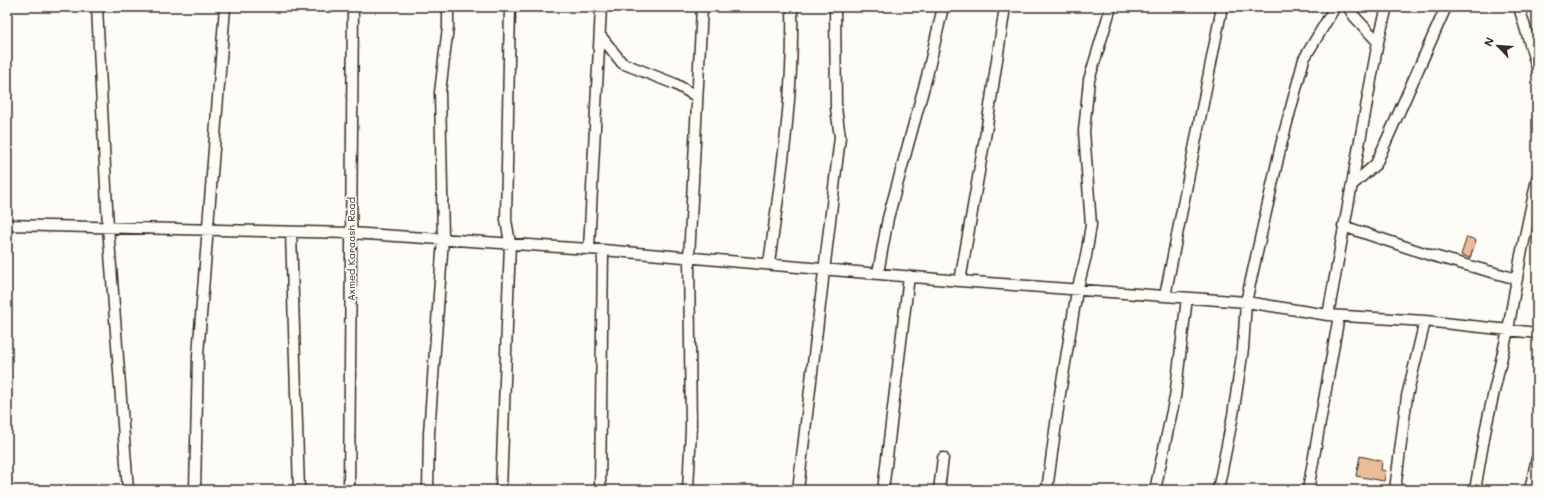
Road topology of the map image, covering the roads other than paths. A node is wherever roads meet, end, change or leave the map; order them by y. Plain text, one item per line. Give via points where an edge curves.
1 (97, 7) edge
2 (224, 7) edge
3 (354, 7) edge
4 (448, 7) edge
5 (510, 7) edge
6 (601, 7) edge
7 (702, 7) edge
8 (792, 7) edge
9 (834, 7) edge
10 (943, 7) edge
11 (1005, 7) edge
12 (1111, 7) edge
13 (1222, 7) edge
14 (1336, 7) edge
15 (1348, 7) edge
16 (1387, 7) edge
17 (1446, 7) edge
18 (1519, 7) edge
19 (600, 35) junction
20 (1378, 42) junction
21 (1537, 68) edge
22 (696, 96) junction
23 (1537, 179) edge
24 (1352, 185) junction
25 (7, 225) edge
26 (1343, 226) junction
27 (108, 227) junction
28 (207, 230) junction
29 (291, 232) junction
30 (351, 233) junction
31 (443, 239) junction
32 (510, 243) junction
33 (589, 249) junction
34 (602, 250) junction
35 (689, 258) junction
36 (769, 263) junction
37 (826, 270) junction
38 (878, 273) junction
39 (910, 276) junction
40 (1516, 279) junction
41 (960, 281) junction
42 (1077, 291) junction
43 (1165, 296) junction
44 (1187, 298) junction
45 (1246, 302) junction
46 (1328, 315) junction
47 (1339, 316) junction
48 (1425, 321) junction
49 (1508, 330) junction
50 (1537, 333) edge
51 (943, 458) dead end
52 (1537, 458) edge
53 (128, 490) edge
54 (195, 490) edge
55 (299, 490) edge
56 (349, 490) edge
57 (428, 490) edge
58 (500, 490) edge
59 (600, 490) edge
60 (688, 490) edge
61 (798, 490) edge
62 (883, 490) edge
63 (939, 490) edge
64 (1047, 490) edge
65 (1155, 490) edge
66 (1218, 490) edge
67 (1308, 490) edge
68 (1395, 490) edge
69 (1475, 490) edge
70 (1530, 490) edge

1 - 27 street
2 - 28 street
3 - 30 street, Axmed Karaash Road
4 - 31 street via 440,92
5 - 32 street via 506,220
6 - 19 street
7 - 22 street
8 - 36 street via 792,73 782,174
9 - 37 street via 836,108 840,138
10 - 38 street via 926,83 888,218
11 - 41 street via 988,126
12 - 42 street via 1089,80 1084,131 1091,225
13 - 43 street
14 - 45 street via 1304,59 1281,145
15 - 20 street
16 - 20 street
17 - 24 street via 1376,164
18 - 21 street
19 - 22 street via 622,63 675,84
19 - 33 street
20 - 24 street
22 - 35 street
23 - 40 street
24 - 26 street
25 - 27 street
26 - 40 street
26 - 46 street
27 - 28 street
27 - 53 street
28 - 29 street
28 - 54 street via 198,355
29 - 30 street
29 - 55 street
30 - 31 street
30 - 56 street, Axmed Karaash Road
31 - 32 street
31 - 57 street via 429,433
32 - 33 street
32 - 58 street
33 - 34 street
34 - 35 street
34 - 59 street
35 - 36 street
35 - 60 street via 691,428
36 - 37 street
37 - 38 street
37 - 61 street
38 - 39 street
39 - 41 street
39 - 62 street
40 - 49 street
41 - 42 street
42 - 43 street
42 - 64 street
43 - 44 street
44 - 45 street
44 - 65 street via 1175,397
45 - 46 street
45 - 66 street via 1243,349
46 - 47 street
47 - 48 street
47 - 67 street
48 - 49 street
48 - 68 street via 1407,396
49 - 50 street
49 - 69 street
51 - 63 street
52 - 70 street

